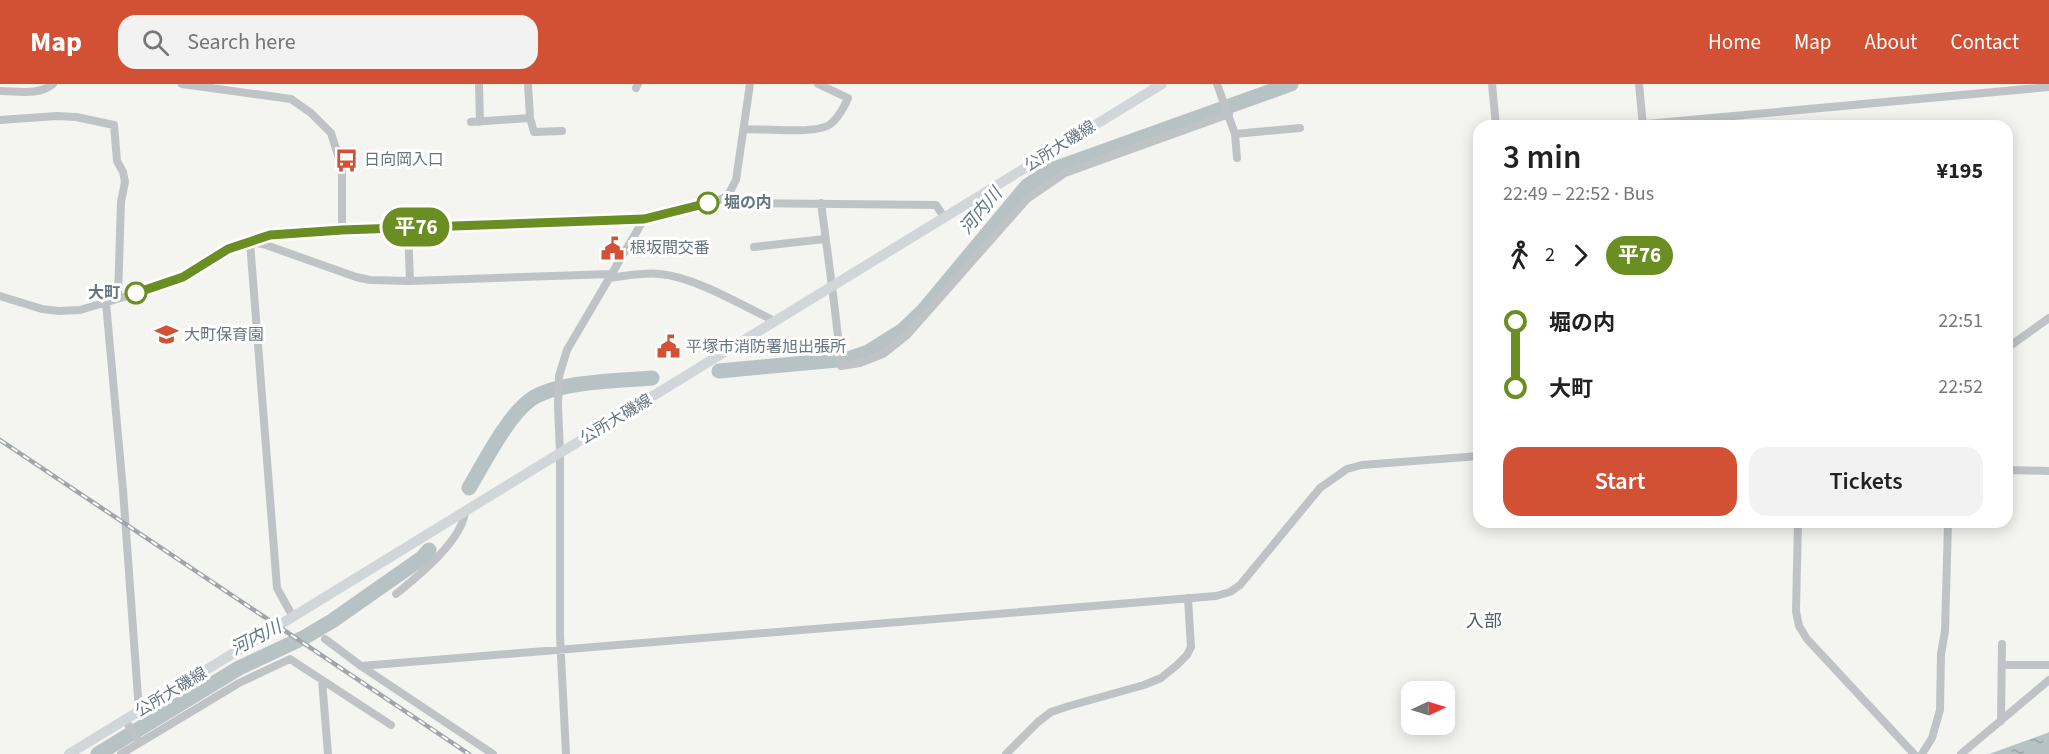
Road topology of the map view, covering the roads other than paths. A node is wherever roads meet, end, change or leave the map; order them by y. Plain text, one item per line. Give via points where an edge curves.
1 (53, 84) edge
2 (182, 84) edge
3 (479, 84) edge
4 (528, 84) edge
5 (750, 84) edge
6 (818, 84) edge
7 (1162, 84) edge
8 (1217, 84) edge
9 (1492, 84) edge
10 (1639, 84) edge
11 (213, 86) edge
12 (2049, 87) edge
13 (0, 91) edge
14 (1227, 111) junction
15 (530, 118) junction
16 (0, 120) edge
17 (1495, 120) edge
18 (1643, 120) edge
19 (1696, 120) edge
20 (1300, 128) dead end
21 (744, 129) junction
22 (562, 131) dead end
23 (1235, 134) junction
24 (1237, 158) dead end
25 (724, 198) junction
26 (821, 203) junction
27 (944, 217) junction
28 (644, 219) junction
29 (408, 228) junction
30 (342, 230) junction
31 (825, 239) junction
32 (250, 242) junction
33 (754, 247) dead end
34 (610, 276) junction
35 (410, 281) junction
36 (831, 285) junction
37 (0, 296) edge
38 (118, 298) junction
39 (106, 303) junction
40 (2049, 318) edge
41 (776, 321) junction
42 (2013, 344) edge
43 (560, 453) junction
44 (1473, 456) edge
45 (2013, 470) edge
46 (2049, 471) edge
47 (465, 511) junction
48 (1798, 528) edge
49 (1948, 528) edge
50 (396, 594) dead end
51 (1188, 598) junction
52 (293, 617) junction
53 (325, 639) dead end
54 (2002, 644) dead end
55 (561, 648) junction
56 (2002, 665) junction
57 (2049, 665) edge
58 (361, 666) junction
59 (322, 680) junction
60 (2049, 680) edge
61 (139, 711) junction
62 (2001, 721) junction
63 (127, 723) junction
64 (391, 725) dead end
65 (139, 741) junction
66 (69, 754) edge
67 (121, 754) edge
68 (328, 754) edge
69 (493, 754) edge
70 (566, 754) edge
71 (1006, 754) edge
72 (1914, 754) edge
73 (1922, 754) edge
74 (1961, 754) edge

1 - 13 street via 34,92
2 - 11 street
3 - 15 street via 476,122
4 - 15 street
5 - 21 street
6 - 21 street via 848,98 829,125 802,131
7 - 27 main road, 公所大磯線
8 - 14 street
9 - 17 street
10 - 18 street
11 - 30 street via 291,99 331,133 342,168
12 - 19 street
14 - 23 street
14 - 36 street via 1065,173 1042,187 907,335 883,354 841,366
15 - 22 street via 534,132
16 - 38 street via 57,116 114,125 117,161 125,182
20 - 23 street
21 - 25 street via 736,180
23 - 24 street
25 - 26 street via 740,203
25 - 28 street
26 - 27 street via 936,205
26 - 31 street
27 - 36 main road, 公所大磯線
28 - 29 street
28 - 34 street
29 - 30 street
29 - 35 street
30 - 32 street via 270,235
31 - 33 street
31 - 36 street
32 - 35 street via 356,277
32 - 38 street via 228,249 183,277
32 - 52 street via 277,588
34 - 35 street
34 - 41 street via 662,274
34 - 43 street via 567,350 559,382
36 - 41 main road, 公所大磯線
37 - 39 street via 59,311
38 - 39 street
39 - 61 street
40 - 42 street
41 - 43 main road, 公所大磯線
43 - 47 main road, 公所大磯線
43 - 55 street
44 - 51 street via 1347,469 1320,488 1240,585 1216,596
45 - 46 street
47 - 50 street via 459,532
47 - 52 main road, 公所大磯線
48 - 72 street via 1799,626
49 - 73 street via 1940,710 1932,738
51 - 55 street
51 - 71 street via 1191,647 1177,665 1144,685 1051,712
52 - 61 main road, 公所大磯線
53 - 58 street
54 - 56 street
55 - 58 street
55 - 70 street
56 - 57 street
56 - 62 street
58 - 69 street
59 - 64 street
59 - 65 street via 290,659 239,683
59 - 68 street
60 - 62 street
61 - 63 main road, 公所大磯線
62 - 74 street
63 - 65 street
63 - 66 main road, 公所大磯線
65 - 67 street

